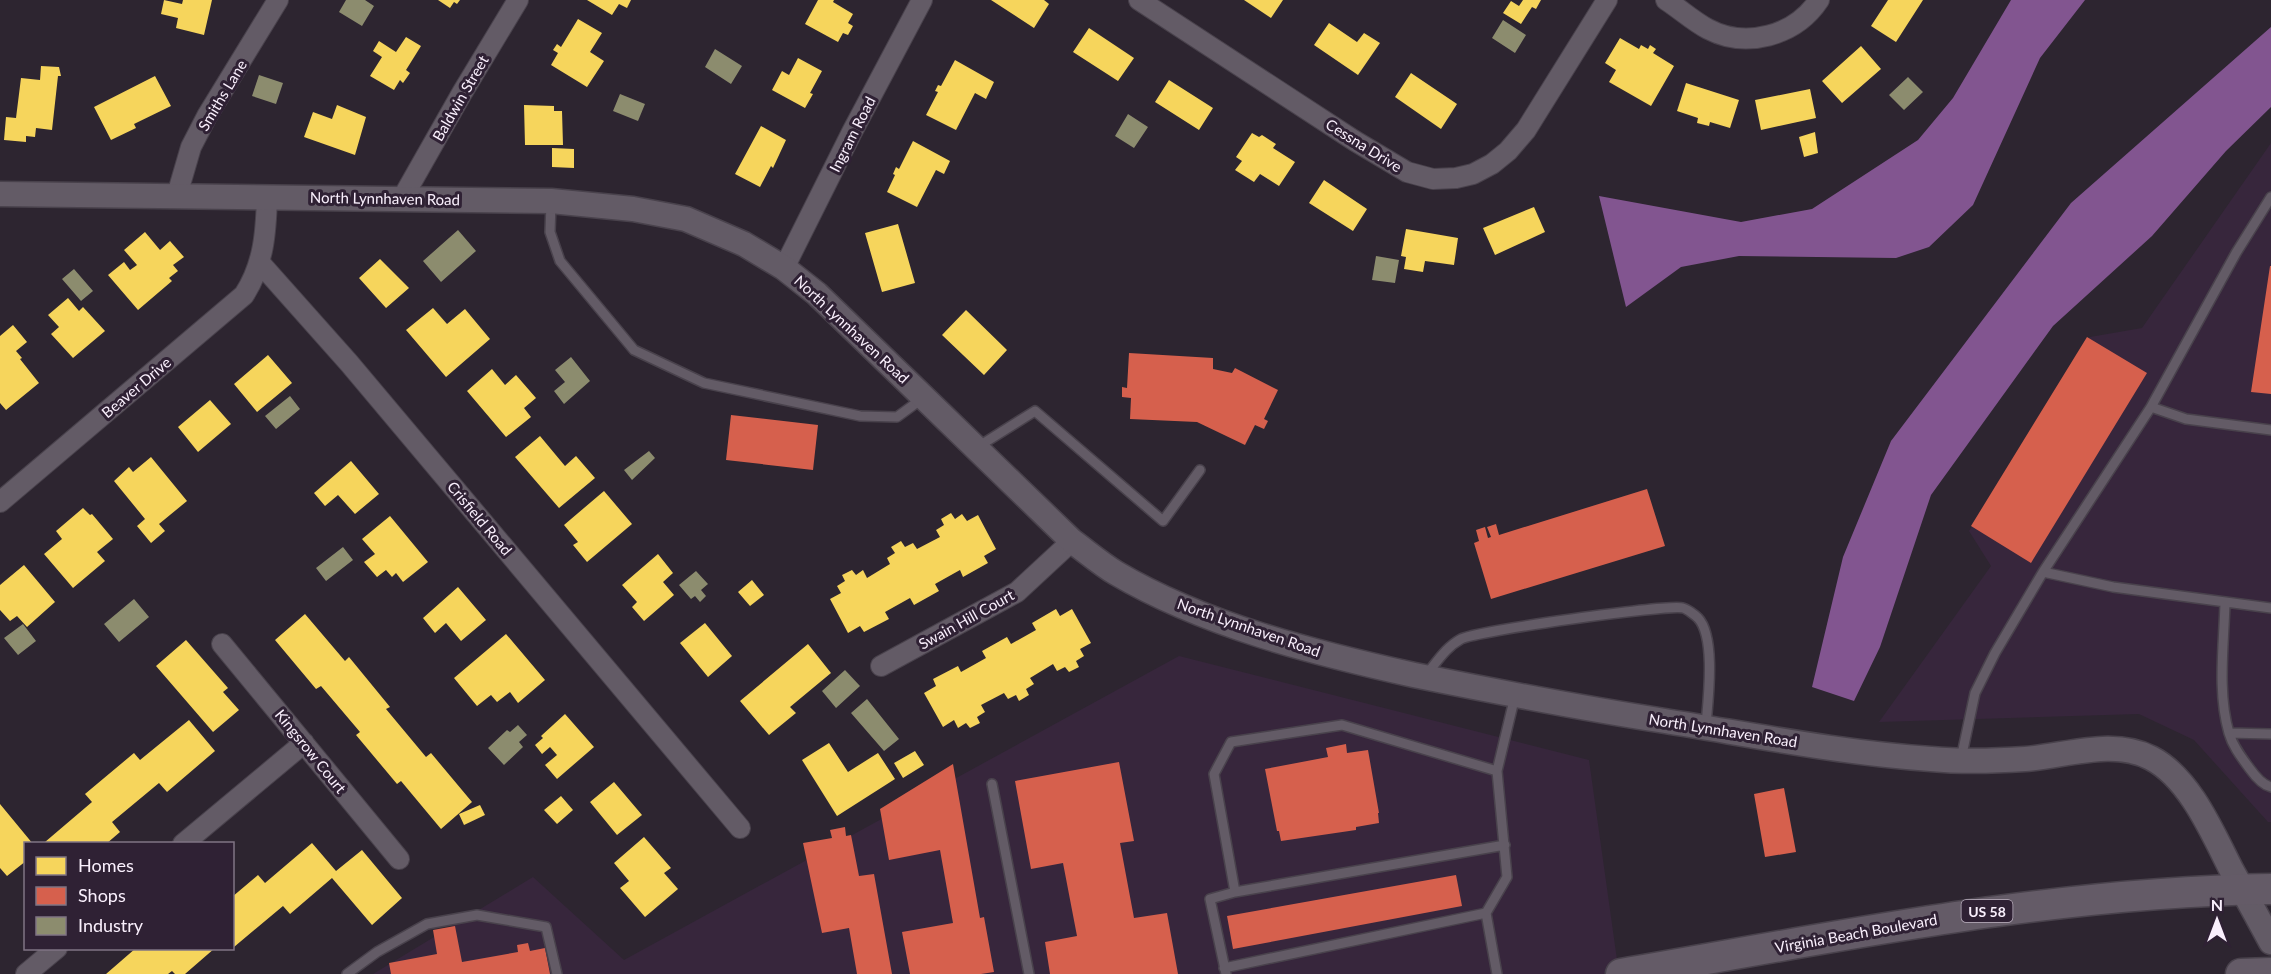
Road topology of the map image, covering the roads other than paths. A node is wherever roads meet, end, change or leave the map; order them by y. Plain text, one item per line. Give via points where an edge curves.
1 (278, 0) edge
2 (519, 0) edge
3 (922, 0) edge
4 (1139, 0) edge
5 (1607, 0) edge
6 (1666, 0) edge
7 (1819, 0) edge
8 (0, 194) edge
9 (177, 195) junction
10 (267, 196) junction
11 (403, 197) junction
12 (2271, 197) edge
13 (551, 201) junction
14 (260, 263) junction
15 (784, 268) junction
16 (925, 397) junction
17 (2151, 407) junction
18 (2271, 430) edge
19 (976, 448) junction
20 (1200, 470) dead end
21 (0, 502) edge
22 (1072, 541) junction
23 (2043, 572) junction
24 (2225, 602) junction
25 (2271, 608) edge
26 (222, 644) dead end
27 (881, 666) dead end
28 (1425, 677) junction
29 (1515, 696) junction
30 (1706, 728) junction
31 (2229, 733) junction
32 (2271, 734) edge
33 (304, 743) junction
34 (1960, 761) junction
35 (1497, 771) junction
36 (992, 784) dead end
37 (2271, 787) edge
38 (740, 828) dead end
39 (184, 842) edge
40 (1505, 845) junction
41 (399, 858) dead end
42 (2257, 889) edge
43 (1235, 892) junction
44 (1486, 913) junction
45 (2271, 942) edge
46 (55, 950) edge
47 (1225, 971) edge
48 (2271, 973) edge
49 (26, 974) edge
50 (346, 974) edge
51 (557, 974) edge
52 (1029, 974) edge
53 (1497, 974) edge
54 (1621, 974) edge
55 (2241, 974) edge

1 - 9 street, Smiths Lane via 207,116 191,147
2 - 11 street, Baldwin Street
3 - 15 street, Ingram Road
4 - 5 street, Cessna Drive via 1354,141 1407,172 1433,179 1473,174 1508,151 1526,130
6 - 7 street via 1707,28 1744,39 1782,32 1797,23
8 - 9 street, North Lynnhaven Road
9 - 10 street, North Lynnhaven Road
10 - 11 street, North Lynnhaven Road
10 - 14 street
11 - 13 street, North Lynnhaven Road
12 - 17 lane
13 - 15 street, North Lynnhaven Road via 686,219 744,244
13 - 16 lane via 550,232 560,261 634,350 704,383 860,416 897,417
14 - 21 street, Beaver Drive via 244,295
14 - 38 street, Crisfield Road via 349,363
15 - 16 street, North Lynnhaven Road via 817,294
16 - 19 street, North Lynnhaven Road
17 - 18 lane via 2186,419
17 - 23 lane
19 - 20 lane via 1035,411 1163,521
19 - 22 street, North Lynnhaven Road
22 - 27 street, Swain Hill Court via 1017,592
22 - 28 street, North Lynnhaven Road via 1115,572 1152,592 1233,625 1324,654
23 - 24 lane
23 - 34 lane via 1975,693
24 - 25 lane
24 - 31 lane via 2223,679
26 - 33 street, Kingsrow Court
28 - 29 street, North Lynnhaven Road
28 - 30 lane via 1446,650 1463,638 1580,618 1682,608 1699,618 1709,644
29 - 30 street, North Lynnhaven Road
29 - 35 lane
30 - 34 street, North Lynnhaven Road via 1854,751
31 - 32 lane
31 - 37 lane via 2237,752
33 - 39 street
33 - 41 street, Kingsrow Court
34 - 42 street, North Lynnhaven Road via 2029,759 2113,748 2141,753 2156,760 2181,783 2214,836
35 - 40 lane
35 - 43 lane via 1342,725 1232,742 1214,774
36 - 52 lane
40 - 43 lane
40 - 44 lane via 1507,877
42 - 45 street, North Lynnhaven Road
42 - 54 main road, Virginia Beach Boulevard / US 58 via 2174,892 1977,913
43 - 47 lane via 1210,899
44 - 47 lane
44 - 53 lane
46 - 49 street
48 - 55 main road
50 - 51 lane via 427,924 477,915 546,927

